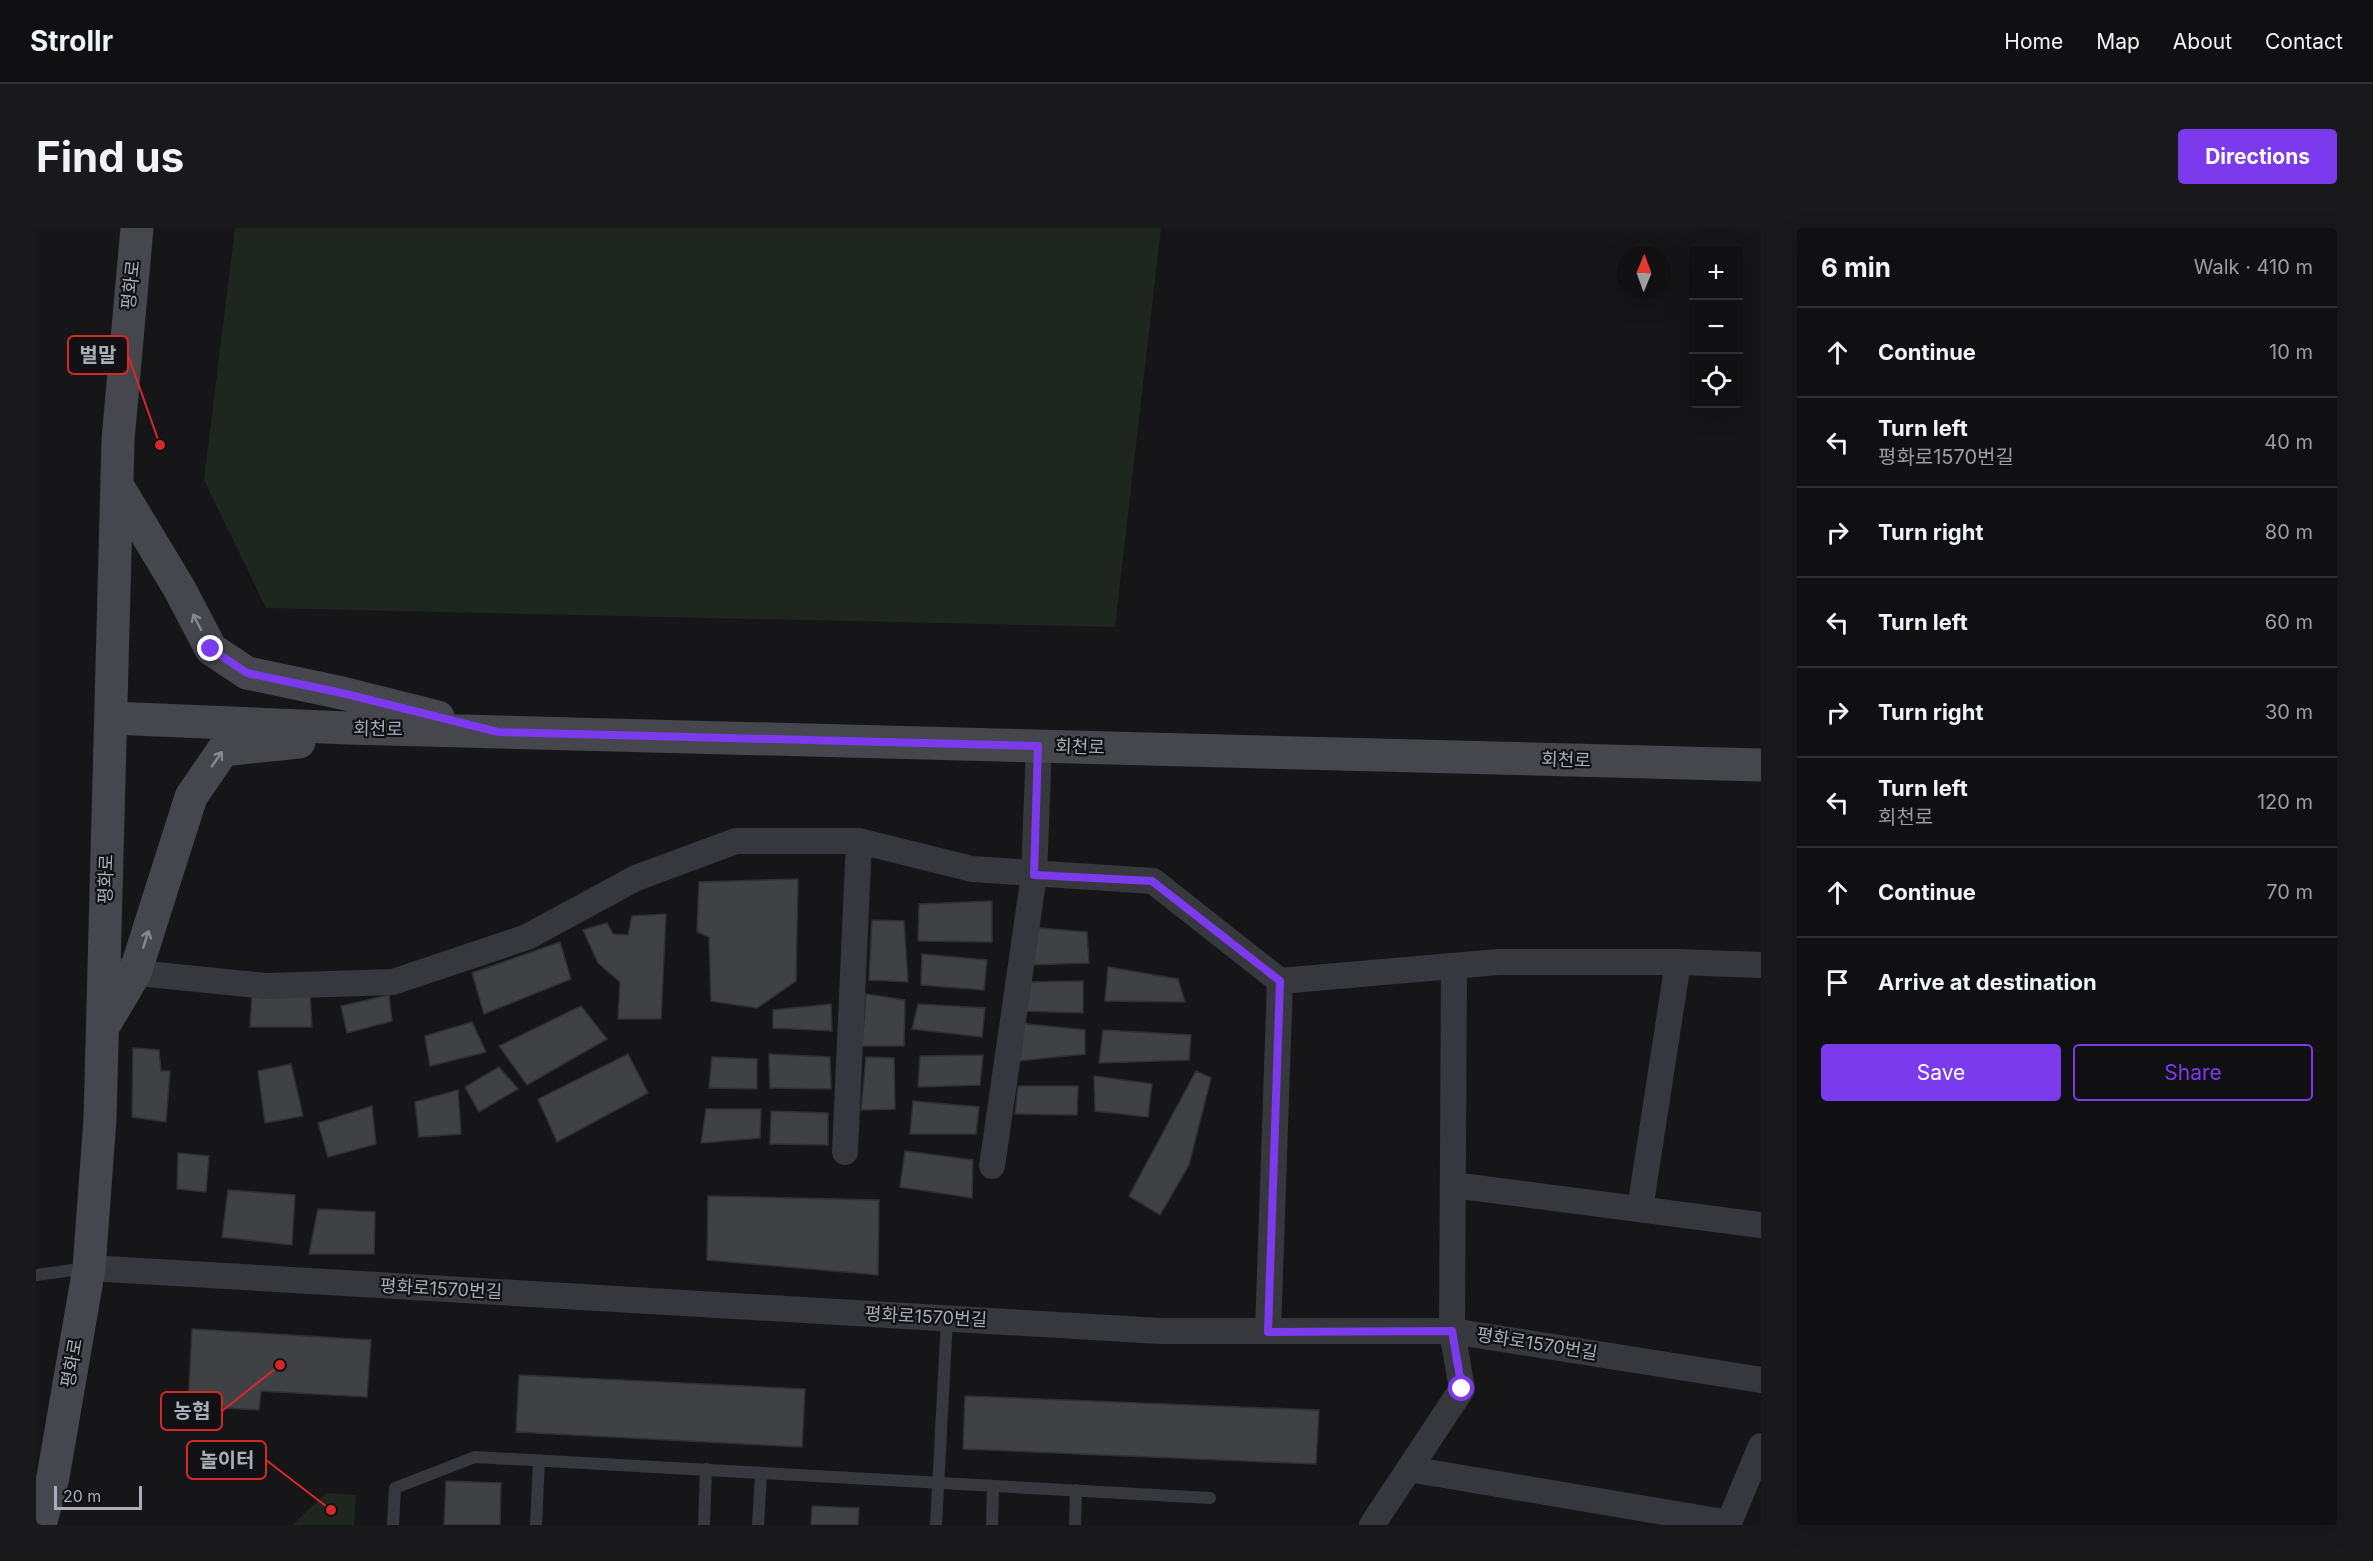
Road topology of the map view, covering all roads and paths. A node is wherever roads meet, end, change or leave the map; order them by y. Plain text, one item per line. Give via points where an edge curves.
1 (137, 228) edge
2 (117, 485) junction
3 (111, 718) junction
4 (418, 730) junction
5 (498, 732) junction
6 (1038, 746) junction
7 (1761, 765) edge
8 (859, 841) junction
9 (1034, 875) junction
10 (1678, 962) junction
11 (1761, 965) edge
12 (1454, 966) junction
13 (103, 969) junction
14 (135, 973) junction
15 (1280, 981) junction
16 (102, 1029) junction
17 (844, 1152) dead end
18 (992, 1166) dead end
19 (1453, 1185) junction
20 (1640, 1209) junction
21 (1761, 1225) edge
22 (89, 1268) junction
23 (36, 1275) edge
24 (947, 1318) junction
25 (1452, 1331) junction
26 (1268, 1332) junction
27 (1761, 1380) edge
28 (1761, 1446) edge
29 (539, 1460) junction
30 (706, 1469) junction
31 (1409, 1469) junction
32 (761, 1473) junction
33 (938, 1483) junction
34 (993, 1486) junction
35 (1076, 1490) junction
36 (1210, 1498) dead end
37 (1728, 1524) edge
38 (40, 1525) edge
39 (393, 1525) edge
40 (536, 1525) edge
41 (704, 1525) edge
42 (758, 1525) edge
43 (936, 1525) edge
44 (992, 1525) edge
45 (1075, 1525) edge
46 (1372, 1525) edge

1 - 2 main road, 평화로 via 124,344
2 - 3 main road, 평화로
5 -> 2 main road via 247,673 211,649
3 - 4 main road, 회천로
3 - 13 main road, 평화로
4 - 5 main road, 회천로
14 -> 4 main road via 191,797 223,750
5 - 6 main road, 회천로
6 - 7 main road, 회천로
6 - 9 street
8 - 9 street via 972,869
8 - 14 street via 736,841 636,878 527,937 393,982 266,986
8 - 17 street
9 - 15 street via 1152,881
9 - 18 street
10 - 11 street
10 - 12 street via 1498,962
10 - 20 street
12 - 15 street
12 - 19 street
13 - 14 street
13 - 16 main road, 평화로
14 - 16 main road
15 - 26 street
16 - 22 main road, 평화로
19 - 20 street
19 - 25 street
20 - 21 street
22 - 23 lane
22 - 24 street, 평화로1570번길
22 - 38 main road, 평화로 via 53,1477
24 - 26 street, 평화로1570번길 via 1160,1331
24 - 33 lane
25 - 26 street, 평화로1570번길
25 - 27 street, 평화로1570번길
25 - 31 street via 1462,1389
28 - 37 street
29 - 30 lane
29 - 39 lane via 475,1456 395,1488
29 - 40 lane
30 - 32 lane
30 - 41 lane
31 - 37 street
31 - 46 street
32 - 33 lane
32 - 42 lane
33 - 34 lane
33 - 43 lane
34 - 35 lane
34 - 44 lane
35 - 36 lane
35 - 45 lane

